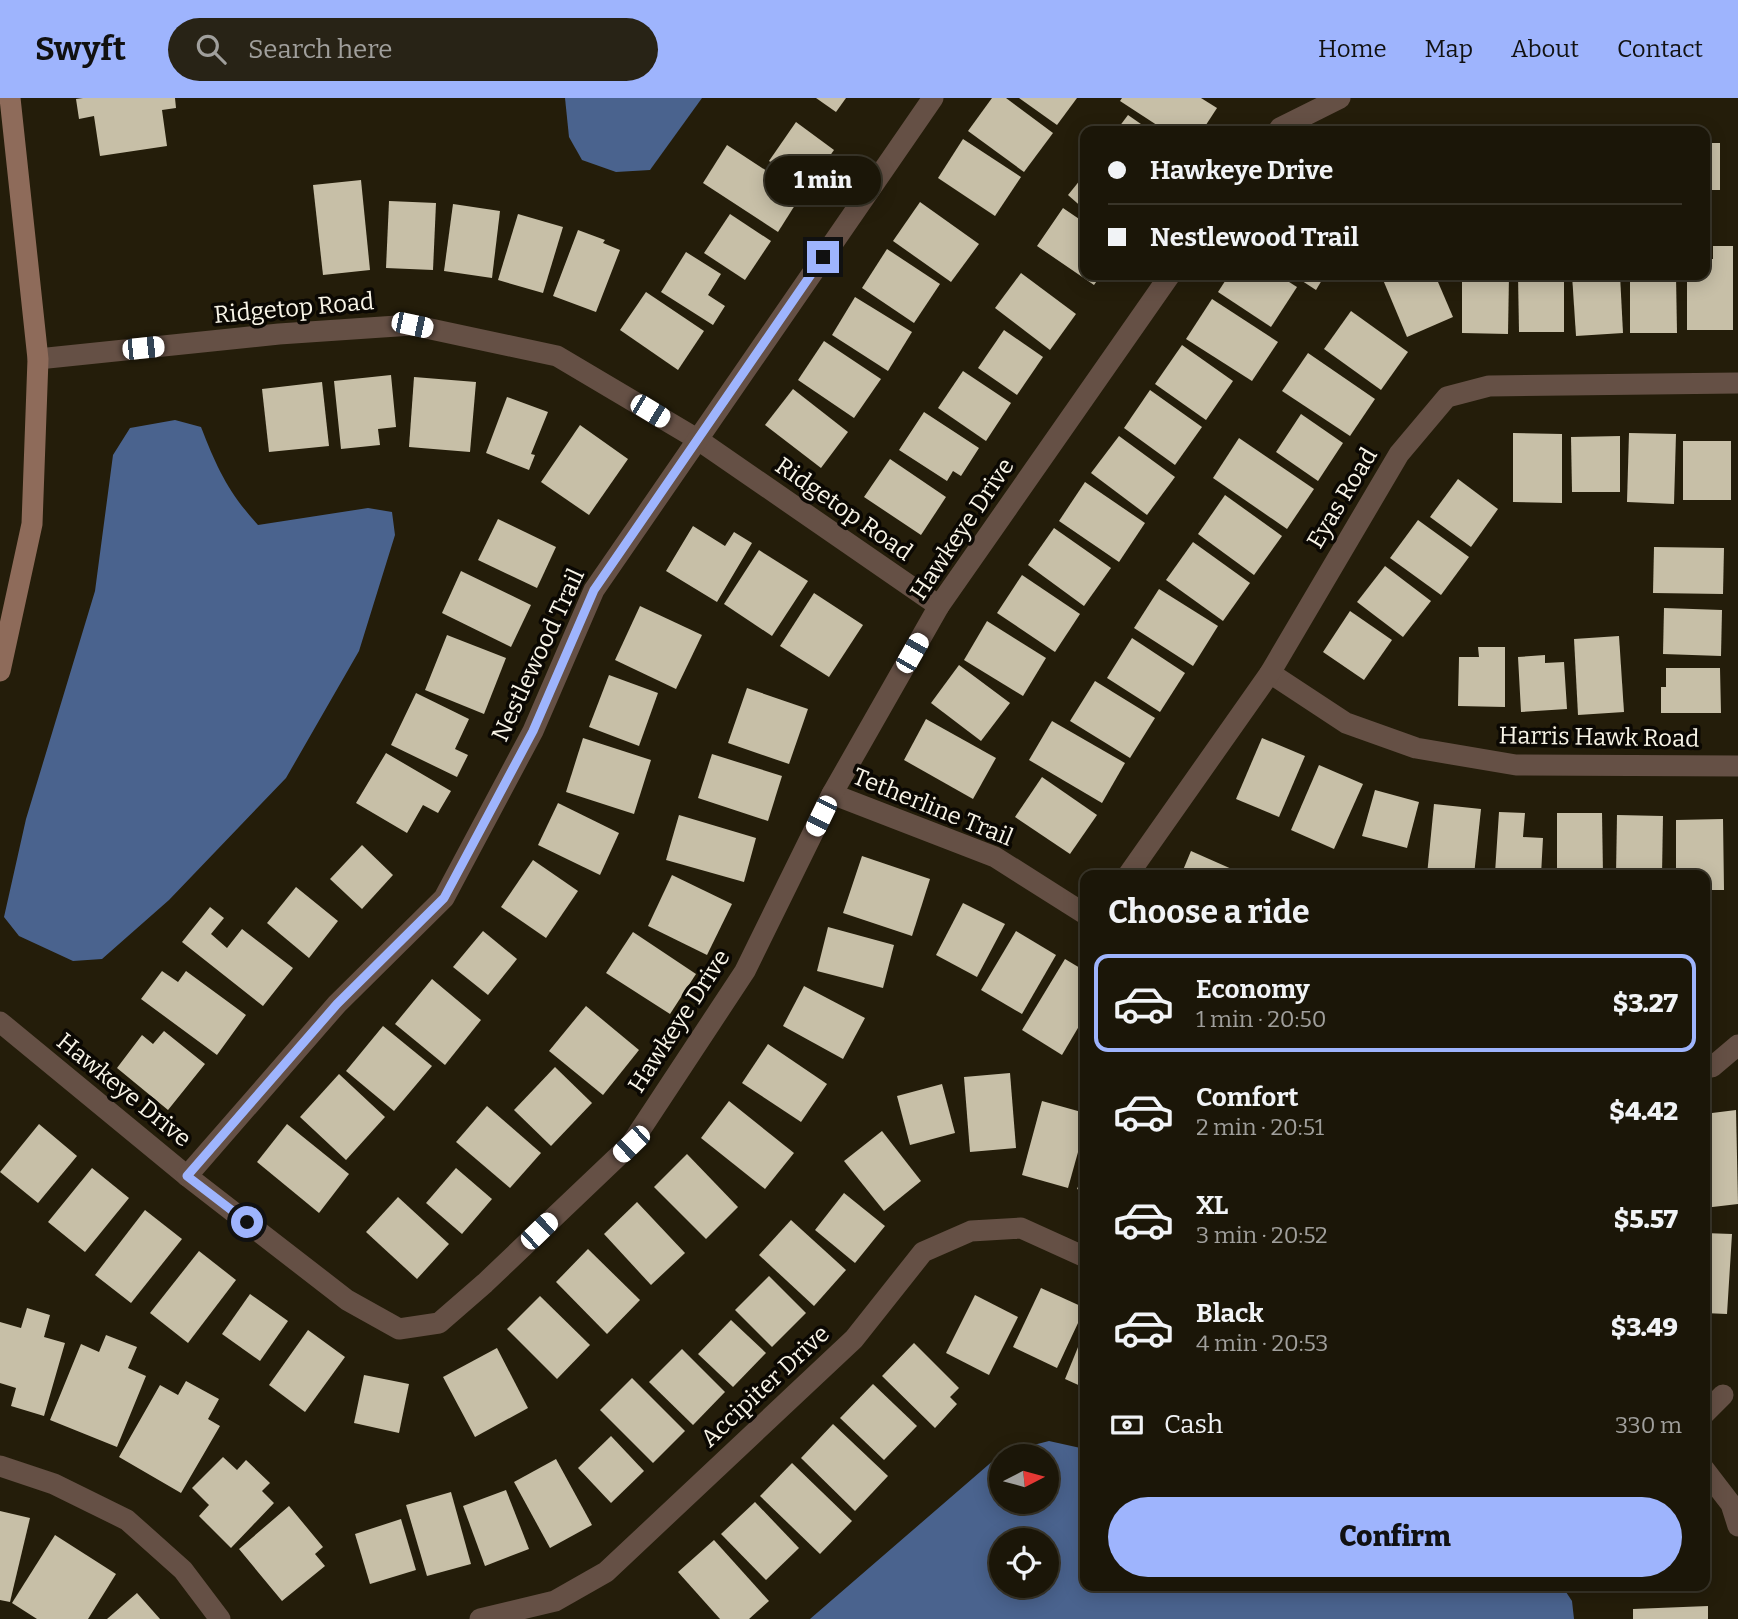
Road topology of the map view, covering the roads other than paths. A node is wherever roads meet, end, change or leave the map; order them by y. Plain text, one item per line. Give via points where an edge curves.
1 (10, 98) edge
2 (933, 98) edge
3 (1340, 98) edge
4 (1284, 126) edge
5 (1167, 280) edge
6 (38, 359) junction
7 (1738, 383) edge
8 (697, 439) junction
9 (939, 606) junction
10 (0, 671) edge
11 (1270, 673) junction
12 (1738, 766) edge
13 (832, 794) junction
14 (1132, 870) edge
15 (1080, 911) edge
16 (0, 1023) edge
17 (1738, 1045) edge
18 (1710, 1067) edge
19 (187, 1176) junction
20 (1080, 1255) edge
21 (1723, 1395) dead end
22 (1710, 1408) edge
23 (0, 1466) edge
24 (1710, 1477) edge
25 (1738, 1526) edge
26 (559, 1610) edge
27 (220, 1619) edge
28 (480, 1619) edge

1 - 6 street
2 - 8 street, Nestlewood Trail
3 - 4 street
5 - 9 street, Hawkeye Drive
6 - 8 street, Ridgetop Road via 412,325 557,356
6 - 10 street via 32,524
7 - 11 street, Eyas Road via 1489,386 1447,397 1399,453
8 - 9 street, Ridgetop Road
8 - 19 street, Nestlewood Trail via 594,590 533,731 444,898 337,1004
9 - 13 street, Hawkeye Drive
11 - 12 street, Harris Hawk Road via 1346,723 1416,748 1516,765
11 - 14 street, Eyas Road
13 - 15 street, Tetherline Trail via 995,857
13 - 19 street, Hawkeye Drive via 745,971 631,1144 439,1323 399,1329 347,1300
16 - 19 street, Hawkeye Drive
17 - 18 street
20 - 26 street, Accipiter Drive via 1021,1228 971,1231 923,1252 854,1339 606,1572
21 - 22 street
23 - 27 street via 54,1484 127,1520 183,1570
24 - 25 street via 1731,1504
26 - 28 street, Accipiter Drive

